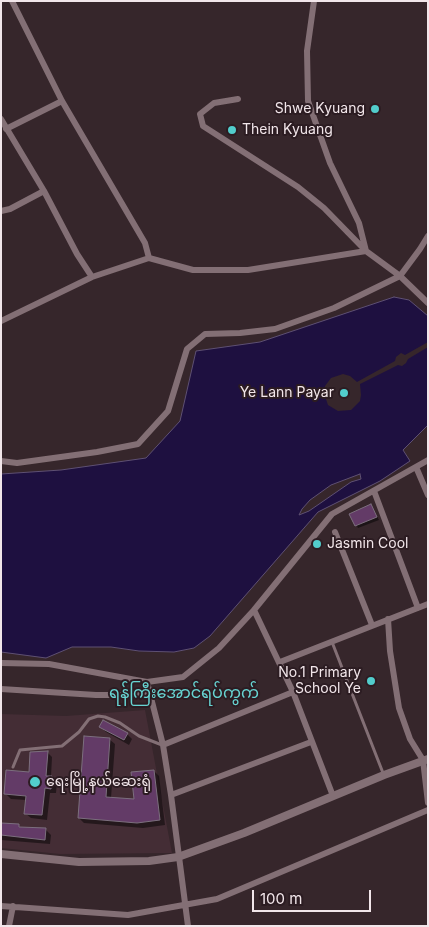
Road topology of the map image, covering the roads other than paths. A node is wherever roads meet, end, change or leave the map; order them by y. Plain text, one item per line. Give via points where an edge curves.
1 (12, 1) edge
2 (314, 1) edge
3 (238, 98) dead end
4 (62, 101) junction
5 (1, 119) edge
6 (6, 130) junction
7 (44, 191) junction
8 (1, 211) edge
9 (428, 236) edge
10 (366, 251) junction
11 (149, 258) junction
12 (400, 276) junction
13 (92, 278) junction
14 (428, 303) edge
15 (1, 321) edge
16 (428, 460) edge
17 (1, 461) edge
18 (416, 467) junction
19 (374, 491) junction
20 (428, 495) edge
21 (335, 532) dead end
22 (428, 604) edge
23 (418, 608) junction
24 (254, 610) junction
25 (388, 619) junction
26 (372, 625) junction
27 (332, 641) junction
28 (280, 662) junction
29 (1, 663) edge
30 (147, 682) junction
31 (1, 689) edge
32 (293, 692) junction
33 (150, 695) junction
34 (311, 742) junction
35 (163, 745) junction
36 (425, 759) edge
37 (13, 767) dead end
38 (384, 775) junction
39 (171, 795) junction
40 (333, 796) junction
41 (428, 803) edge
42 (428, 810) edge
43 (1, 854) edge
44 (178, 857) junction
45 (1, 906) edge
46 (13, 906) junction
47 (186, 906) junction
48 (10, 926) edge
49 (188, 926) edge

1 - 4 street
2 - 10 street via 306,51 308,101 330,163 359,223
3 - 10 street via 214,103 200,114 202,126 298,187 324,208
4 - 6 street
4 - 11 street via 145,242
5 - 6 street
6 - 7 street
7 - 8 street
7 - 13 street
9 - 12 street
10 - 11 street via 248,270 194,270
10 - 12 street
11 - 13 street
12 - 14 street
12 - 17 street via 334,308 275,329 205,334 187,349 168,411 138,444 17,462
13 - 15 street
16 - 18 street
18 - 19 street
18 - 20 street
19 - 23 street
19 - 24 street via 332,514
21 - 26 street
22 - 23 street
23 - 25 street
24 - 28 street
24 - 30 street via 219,648 183,677
25 - 26 street
25 - 36 street via 399,708 410,739
26 - 27 street
27 - 28 street
27 - 38 lane
28 - 32 street
29 - 30 street via 49,664
30 - 33 street
31 - 33 street
32 - 34 street
32 - 35 street
33 - 35 street
34 - 39 street
34 - 40 street
35 - 37 lane via 139,736 120,723 98,716 89,719 62,746 20,750
35 - 39 street
36 - 38 street
36 - 41 street
38 - 40 street
39 - 44 street
40 - 44 street via 244,834
42 - 47 street via 217,899
43 - 44 street via 79,862 149,861
44 - 47 street
45 - 46 street
46 - 47 street via 128,915
46 - 48 street
47 - 49 street

